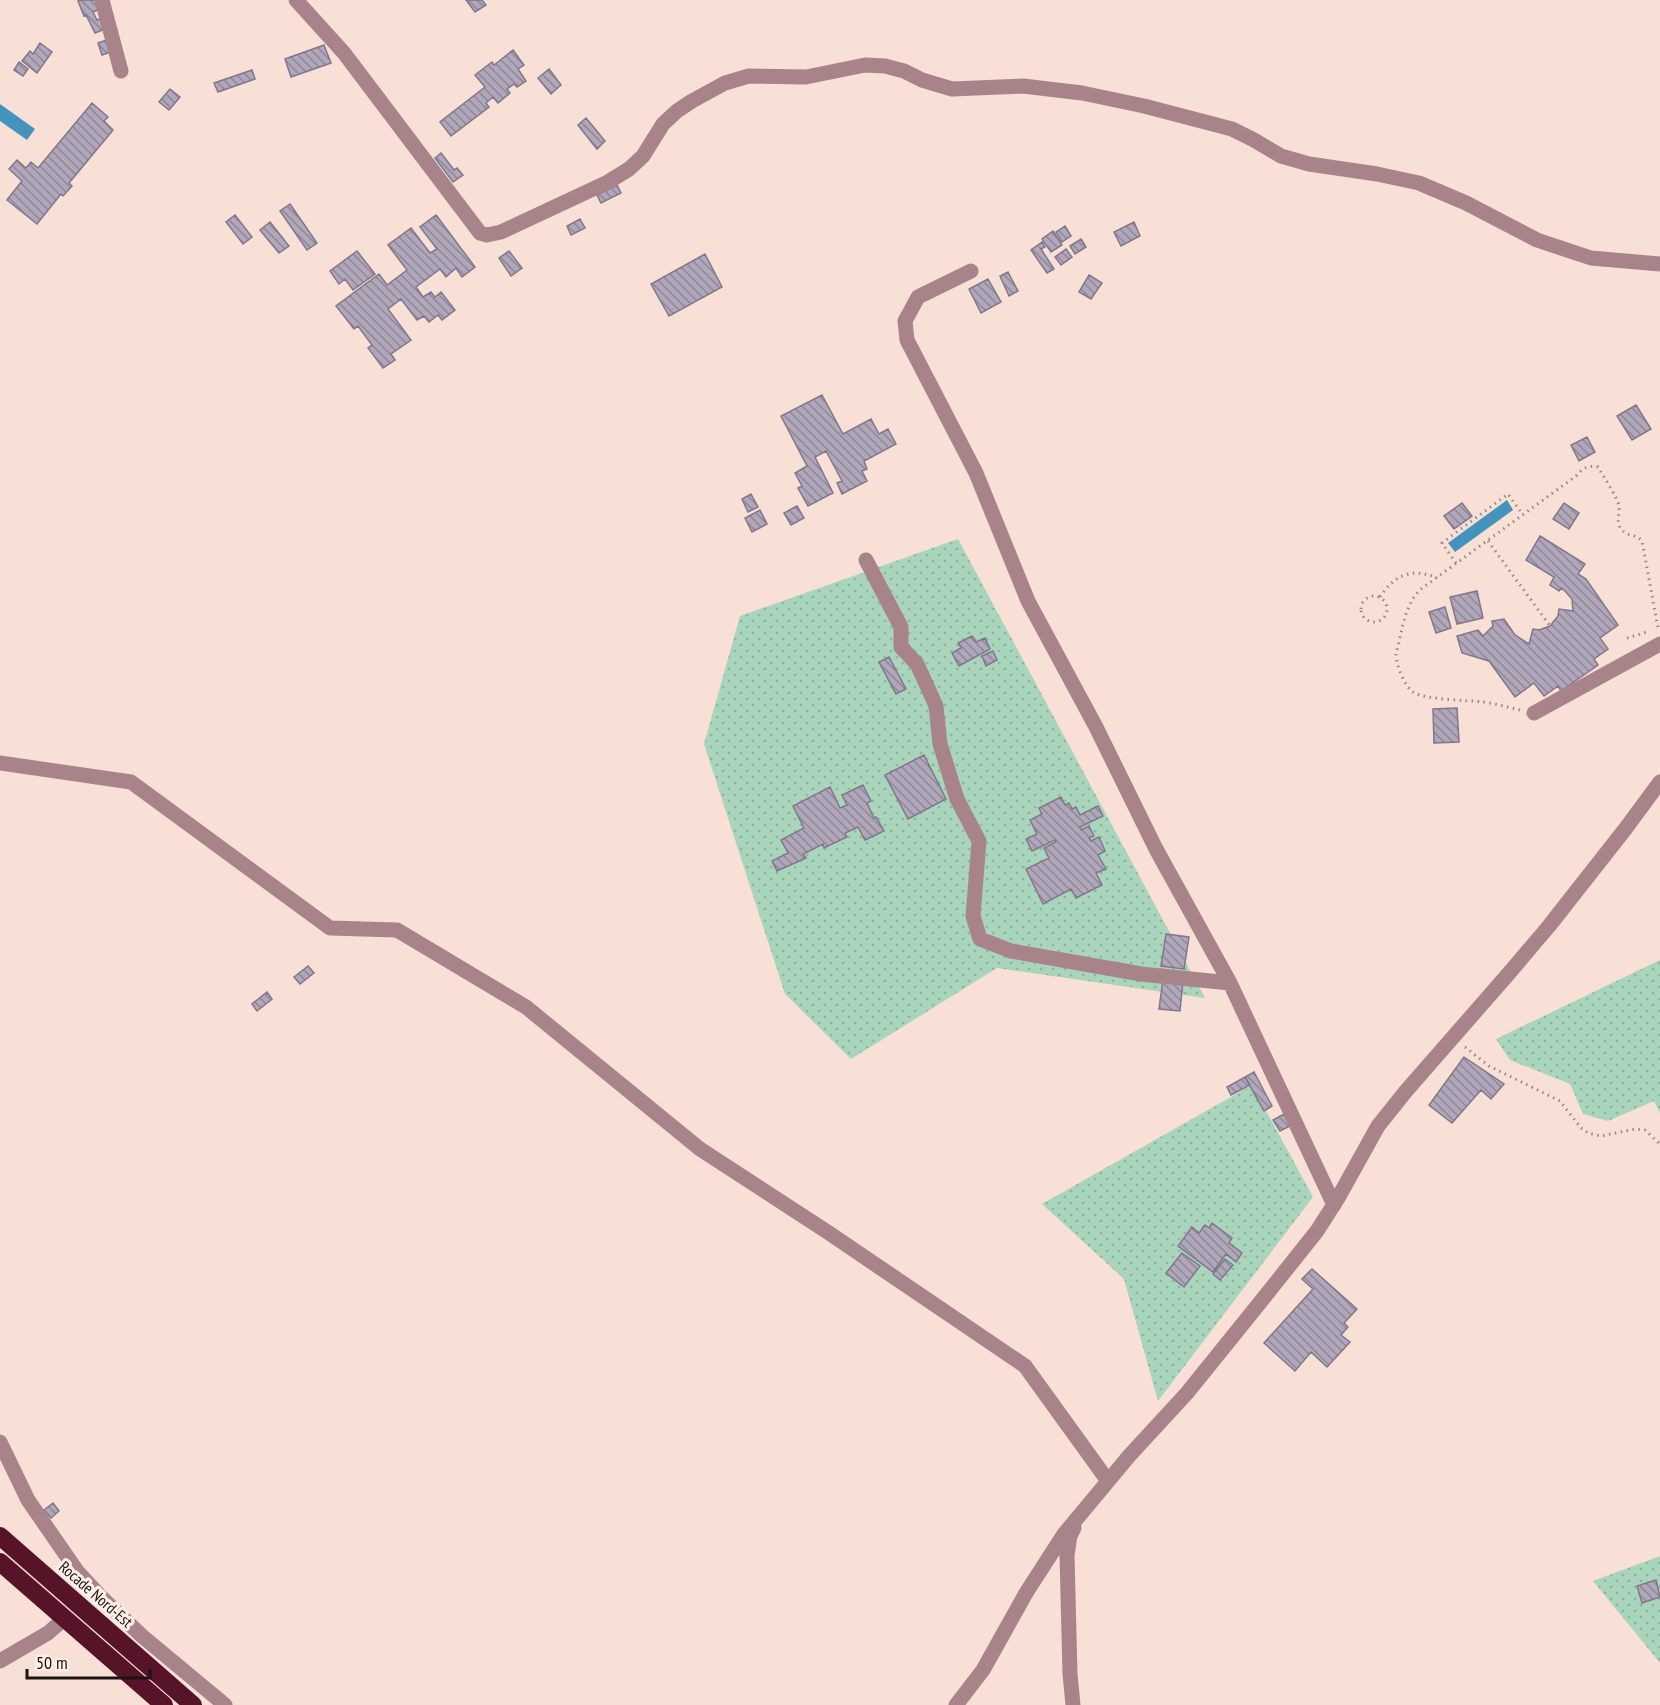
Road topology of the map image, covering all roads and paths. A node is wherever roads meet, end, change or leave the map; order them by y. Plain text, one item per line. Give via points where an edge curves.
1 (102, 0) edge
2 (296, 0) edge
3 (121, 71) dead end
4 (1660, 264) edge
5 (971, 271) dead end
6 (1523, 515) junction
7 (1488, 540) junction
8 (866, 560) dead end
9 (1456, 563) junction
10 (1437, 578) junction
11 (1380, 597) junction
12 (1550, 626) dead end
13 (1659, 627) edge
14 (1627, 638) dead end
15 (1660, 644) edge
16 (1534, 712) joint
17 (0, 763) edge
18 (1660, 782) edge
19 (1230, 982) junction
20 (1453, 1037) junction
21 (1660, 1144) edge
22 (1334, 1205) junction
23 (0, 1442) edge
24 (1108, 1481) junction
25 (1081, 1512) junction
26 (0, 1536) edge
27 (0, 1562) edge
28 (65, 1618) junction
29 (0, 1661) edge
30 (164, 1705) edge
31 (193, 1705) edge
32 (225, 1705) edge
33 (956, 1705) edge
34 (1073, 1705) edge

1 - 3 street
2 - 4 street via 344,53 480,232 487,235 533,218 629,169 677,111 725,83 749,76 806,77 865,65 904,71 952,89 1023,86 1144,106 1232,129 1281,156 1309,164 1419,183 1538,240 1591,258
5 - 19 street via 918,297 904,321 907,340 976,473 1028,601 1156,849
6 - 7 path
6 - 9 path via 1508,494 1442,543
6 - 13 path via 1584,468 1599,467 1618,503 1620,526 1642,541
7 - 9 path
7 - 12 path
8 - 19 street via 901,627 901,647 917,664 936,706 940,744 957,800 980,841 973,916 980,939 1011,951 1141,974
9 - 10 path
10 - 11 path via 1422,573 1406,574 1393,581
10 - 16 path via 1415,595 1408,607 1396,661 1408,686 1413,692 1432,697
11 - 11 path via 1386,604 1384,616 1377,622 1367,621 1362,614 1363,602 1370,596
13 - 14 path
15 - 16 street
17 - 24 street via 131,782 330,928 397,930 526,1007 700,1149 1025,1366
18 - 20 street via 1549,926
19 - 22 street
20 - 21 path via 1489,1066 1560,1101 1588,1133 1601,1136 1645,1130
20 - 22 street via 1378,1126
22 - 24 street via 1187,1393
23 - 32 street via 28,1500 77,1571 142,1636
24 - 25 street
25 - 33 street via 1026,1593 983,1670
25 - 34 street via 1070,1536 1067,1555
26 - 31 highway, Rocade Nord-Est
27 - 28 highway
28 - 29 street via 48,1634
28 - 30 highway

